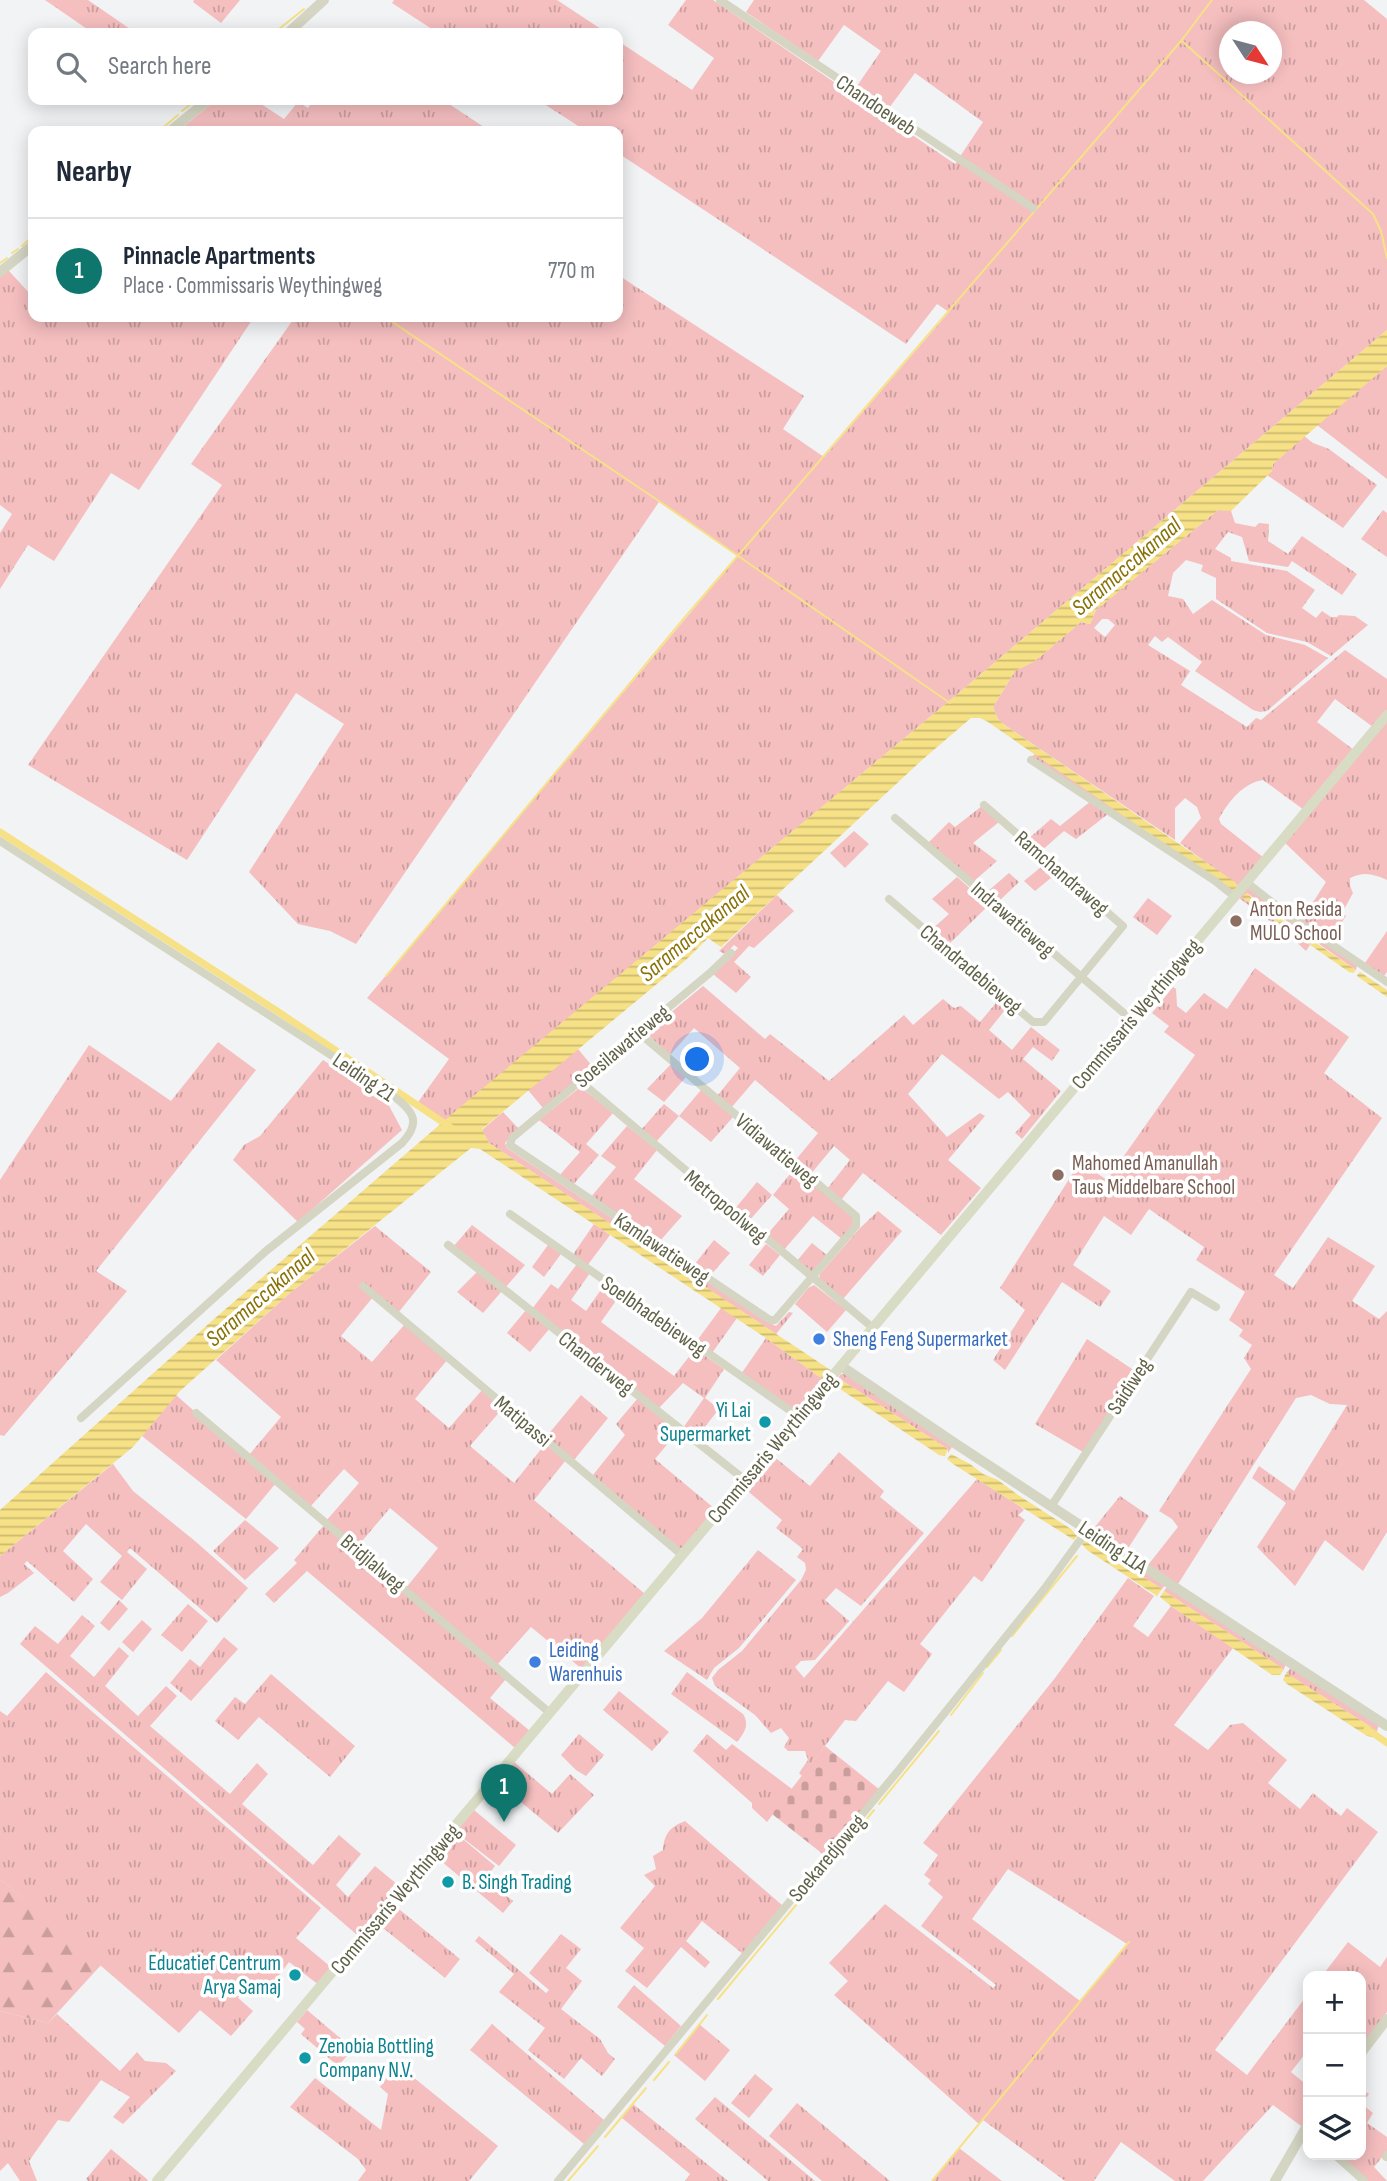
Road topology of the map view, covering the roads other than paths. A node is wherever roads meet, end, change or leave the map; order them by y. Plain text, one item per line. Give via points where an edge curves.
1 (324, 0) edge
2 (720, 0) edge
3 (293, 28) edge
4 (202, 105) edge
5 (176, 126) edge
6 (1033, 208) dead end
7 (28, 249) edge
8 (0, 272) edge
9 (1387, 715) edge
10 (1031, 760) dead end
11 (984, 805) dead end
12 (895, 818) dead end
13 (0, 841) edge
14 (1240, 890) junction
15 (889, 899) dead end
16 (731, 953) dead end
17 (1081, 977) junction
18 (1387, 982) edge
19 (1132, 1020) junction
20 (639, 1033) junction
21 (580, 1082) junction
22 (512, 1138) joint
23 (510, 1214) dead end
24 (448, 1245) dead end
25 (812, 1277) junction
26 (363, 1286) dead end
27 (1216, 1307) dead end
28 (873, 1328) junction
29 (835, 1373) junction
30 (196, 1413) dead end
31 (798, 1416) junction
32 (81, 1418) dead end
33 (745, 1480) junction
34 (1052, 1505) junction
35 (1086, 1532) junction
36 (682, 1555) junction
37 (550, 1713) junction
38 (1387, 1726) edge
39 (1387, 2018) edge
40 (1366, 2046) edge
41 (1303, 2134) edge
42 (1341, 2160) edge
43 (161, 2180) edge
44 (558, 2181) edge
45 (1275, 2181) edge
46 (1364, 2181) edge

1 - 3 street
2 - 6 street, Chandoeweb
4 - 5 street
7 - 8 street
9 - 14 main road, Commissaris Weythingweg
10 - 14 street via 1215,881
11 - 17 street, Ramchandraweg via 1123,926
12 - 17 street, Indrawatieweg
13 - 32 street, Leiding 21 via 391,1094 414,1116 402,1143 266,1251
14 - 18 street via 1291,917
14 - 19 main road, Commissaris Weythingweg
15 - 17 street, Chandradebieweg via 1033,1022 1044,1022
16 - 20 street, Soesilawatieweg
17 - 19 street, Indrawatieweg
19 - 28 main road, Commissaris Weythingweg
20 - 21 street, Soesilawatieweg
20 - 25 street, Vidiawatieweg via 856,1216 856,1226
21 - 22 street, Soesilawatieweg
21 - 25 street, Metropoolweg
22 - 25 street, Kamlawatieweg via 511,1148 770,1320 780,1316
23 - 31 street, Soelbhadebieweg
24 - 33 street, Chanderweg
25 - 28 street, Metropoolweg
26 - 36 street, Matipassi
27 - 34 street, Saidiweg via 1191,1292
28 - 29 main road, Commissaris Weythingweg
29 - 31 main road, Commissaris Weythingweg
29 - 34 street, Leiding 11A
30 - 37 street, Bridjlalweg
31 - 33 main road, Commissaris Weythingweg
33 - 36 main road, Commissaris Weythingweg
34 - 35 street, Leiding 11A
35 - 38 street, Leiding 11A
35 - 44 street, Soekaredjoweg via 890,1782
36 - 37 main road, Commissaris Weythingweg
37 - 43 main road, Commissaris Weythingweg
39 - 40 street
41 - 45 street
42 - 46 street

